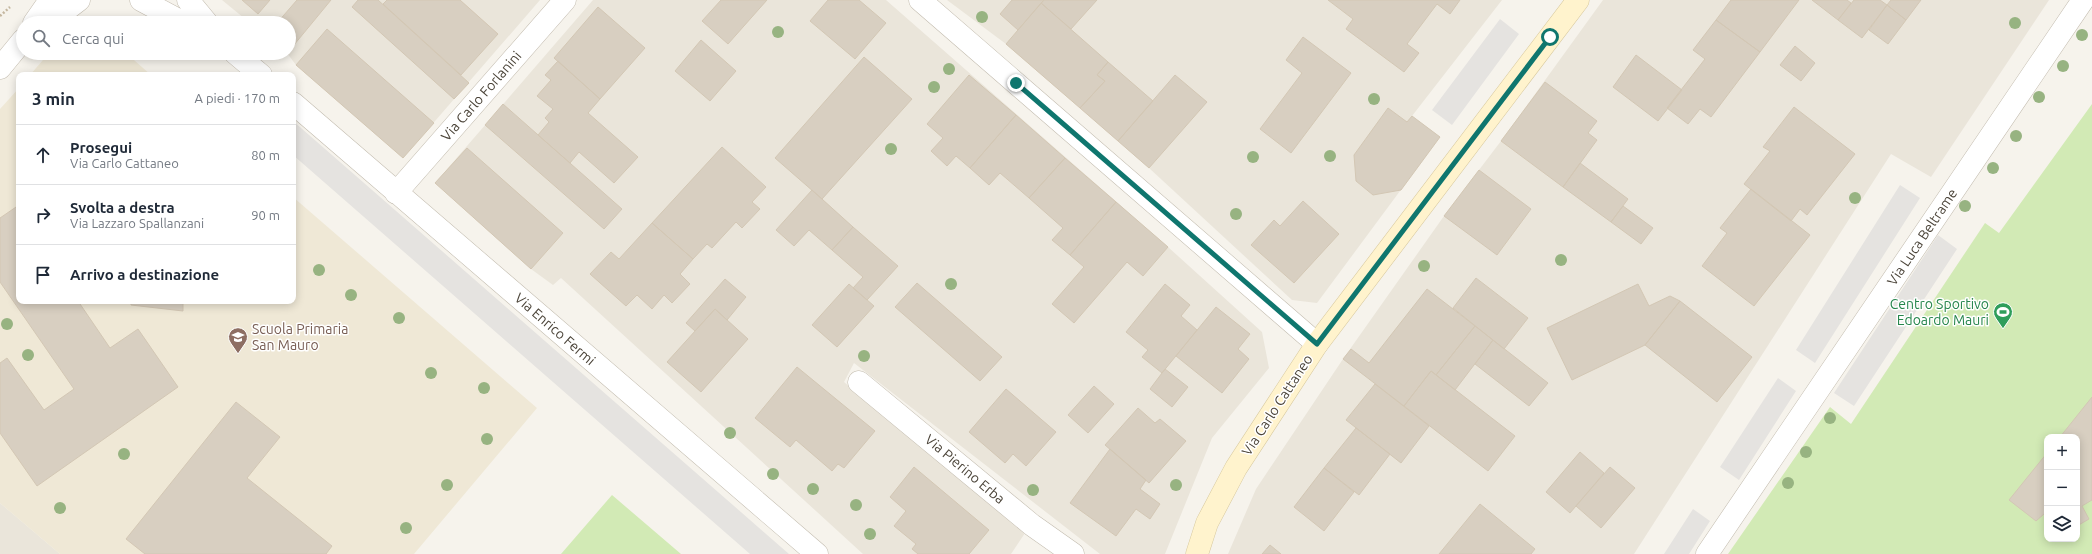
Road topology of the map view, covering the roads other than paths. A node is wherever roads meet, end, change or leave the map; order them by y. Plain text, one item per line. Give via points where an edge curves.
1 (50, 0) edge
2 (79, 0) edge
3 (141, 0) edge
4 (188, 0) edge
5 (565, 0) edge
6 (920, 0) edge
7 (1578, 0) edge
8 (2083, 0) edge
9 (39, 16) edge
10 (58, 16) edge
11 (171, 16) edge
12 (201, 16) edge
13 (16, 50) edge
14 (243, 60) edge
15 (0, 68) edge
16 (257, 72) edge
17 (296, 106) edge
18 (396, 192) junction
19 (1317, 344) junction
20 (859, 382) dead end
21 (817, 554) edge
22 (1073, 554) edge
23 (1197, 554) edge
24 (1707, 554) edge

1 - 9 street
2 - 10 street
3 - 11 street
4 - 12 street
5 - 18 street, Via Carlo Forlanini
6 - 19 street
7 - 19 street, Via Carlo Cattaneo
8 - 24 street, Via Luca Beltrame
13 - 15 street
14 - 16 street
17 - 18 street, Via Enrico Fermi
18 - 21 street, Via Enrico Fermi
19 - 23 street, Via Carlo Cattaneo via 1236,468 1207,524
20 - 22 street, Via Pierino Erba via 1032,526

